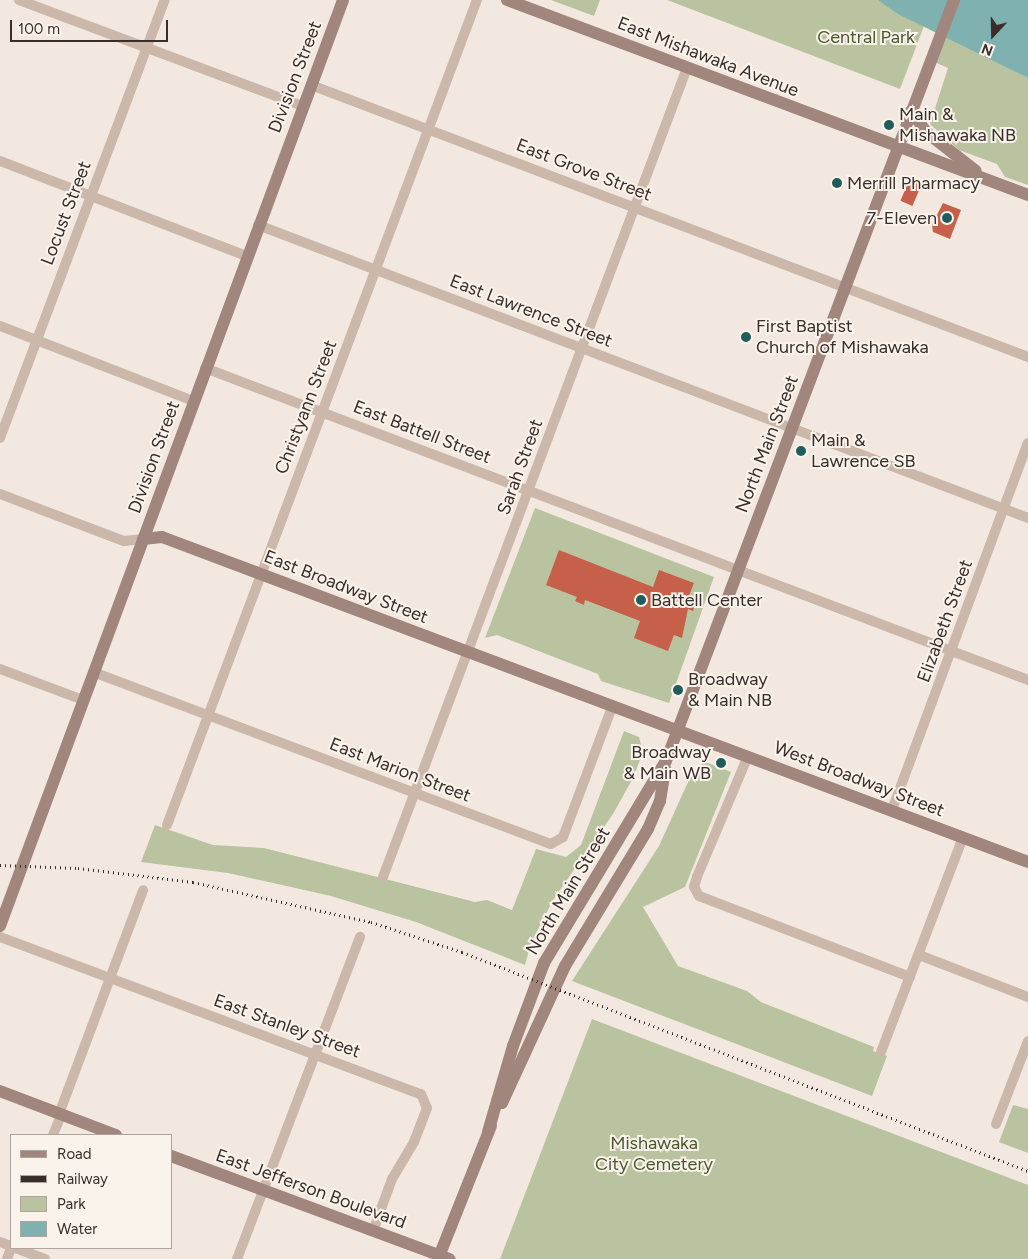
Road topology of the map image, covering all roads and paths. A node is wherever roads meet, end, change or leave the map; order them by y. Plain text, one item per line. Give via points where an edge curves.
1 (19, 0) edge
2 (165, 0) edge
3 (343, 0) edge
4 (477, 0) edge
5 (507, 0) edge
6 (954, 0) edge
7 (147, 47) junction
8 (687, 68) junction
9 (311, 85) junction
10 (303, 106) junction
11 (911, 111) junction
12 (428, 128) junction
13 (898, 147) junction
14 (0, 161) edge
15 (988, 180) junction
16 (90, 195) junction
17 (1028, 195) edge
18 (635, 207) junction
19 (258, 225) junction
20 (246, 256) junction
21 (375, 270) junction
22 (845, 287) junction
23 (0, 326) edge
24 (36, 340) junction
25 (582, 348) junction
26 (1028, 357) edge
27 (205, 368) junction
28 (193, 401) junction
29 (322, 411) junction
30 (792, 428) junction
31 (0, 438) edge
32 (1028, 442) edge
33 (529, 491) junction
34 (0, 494) edge
35 (1004, 509) junction
36 (1028, 518) edge
37 (143, 538) junction
38 (738, 570) junction
39 (261, 574) junction
40 (468, 652) junction
41 (951, 652) junction
42 (0, 669) edge
43 (93, 672) junction
44 (1028, 680) edge
45 (83, 700) junction
46 (613, 705) junction
47 (208, 715) junction
48 (678, 730) junction
49 (748, 756) junction
50 (666, 761) junction
51 (415, 793) junction
52 (892, 810) junction
53 (166, 825) dead end
54 (963, 837) junction
55 (1028, 862) edge
56 (383, 876) dead end
57 (143, 890) dead end
58 (0, 926) edge
59 (0, 937) edge
60 (360, 937) dead end
61 (919, 955) junction
62 (910, 977) junction
63 (109, 978) junction
64 (1028, 997) edge
65 (1028, 1041) edge
66 (881, 1052) dead end
67 (316, 1054) junction
68 (0, 1091) edge
69 (60, 1114) junction
70 (996, 1124) dead end
71 (488, 1132) junction
72 (53, 1134) edge
73 (113, 1134) edge
74 (172, 1156) edge
75 (264, 1190) junction
76 (373, 1231) junction
77 (18, 1249) edge
78 (442, 1258) edge
79 (45, 1259) edge
80 (237, 1259) edge

1 - 7 street
2 - 7 street, Locust Street
3 - 9 street, Division Street
4 - 12 street, Christyann Street
5 - 8 street, East Mishawaka Avenue
6 - 11 street, North Main Street
7 - 10 street
7 - 16 street, Locust Street
8 - 13 street, East Mishawaka Avenue
8 - 18 street, Sarah Street
9 - 10 street, Division Street
9 - 12 street, East Grove Street
10 - 19 street, Division Street
11 - 13 street, North Main Street
11 - 15 street via 926,132
12 - 18 street, East Grove Street
12 - 21 street, Christyann Street
13 - 15 street, East Mishawaka Avenue
13 - 22 street, North Main Street
14 - 16 street
15 - 17 street, East Mishawaka Avenue
16 - 20 street
16 - 24 street, Locust Street
18 - 22 street, East Grove Street
18 - 25 street, Sarah Street
19 - 20 street, Division Street
19 - 21 street, East Lawrence Street
20 - 27 street, Division Street
21 - 25 street, East Lawrence Street
21 - 29 street, Christyann Street
22 - 26 street, East Grove Street
22 - 30 street, North Main Street
23 - 24 street
24 - 28 street
24 - 31 street, Locust Street
25 - 30 street, East Lawrence Street
25 - 33 street, Sarah Street
27 - 28 street, Division Street
27 - 29 street, East Battell Street
28 - 37 street, Division Street
29 - 33 street, East Battell Street
29 - 39 street, Christyann Street
30 - 35 street, East Lawrence Street
30 - 38 street, North Main Street
32 - 35 street, Elizabeth Street
33 - 38 street, East Battell Street
33 - 40 street, Sarah Street
34 - 37 street, East Broadway Street via 124,541
35 - 36 street, East Lawrence Street
35 - 41 street, Elizabeth Street
37 - 39 street, East Broadway Street via 162,537
37 - 43 street, Division Street
38 - 41 street, East Battell Street
38 - 48 street, North Main Street
39 - 40 street, East Broadway Street
39 - 47 street, Christyann Street
40 - 46 street, East Broadway Street
40 - 51 street, Sarah Street
41 - 44 street, East Battell Street
41 - 52 street, Elizabeth Street
42 - 45 street
43 - 45 street, Division Street
43 - 47 street, East Marion Street
45 - 58 street, Division Street
46 - 48 street, East Broadway Street
46 - 51 street, East Marion Street via 563,837 555,844
47 - 51 street, East Marion Street
47 - 53 street, Christyann Street
48 - 49 street, West Broadway Street
48 - 50 street, North Main Street
49 - 52 street, West Broadway Street
49 - 62 street via 697,877 694,887 699,896
50 - 71 street, North Main Street via 544,963 513,1046
50 - 71 street, North Main Street via 660,801 648,829 565,966 532,1045
51 - 56 street, Sarah Street
52 - 54 street, West Broadway Street
54 - 55 street, West Broadway Street
54 - 61 street
57 - 63 street
59 - 63 street, East Stanley Street
60 - 67 street
61 - 62 street
61 - 64 street
62 - 66 street
63 - 67 street, East Stanley Street
63 - 69 street
65 - 70 street
67 - 75 street
67 - 76 street, East Stanley Street via 426,1099 427,1108 414,1142 392,1179
68 - 69 street
69 - 72 street
69 - 73 street
71 - 78 street, North Main Street
74 - 75 street, East Jefferson Boulevard
75 - 76 street, East Jefferson Boulevard
75 - 80 street
76 - 78 street, East Jefferson Boulevard
77 - 79 street

